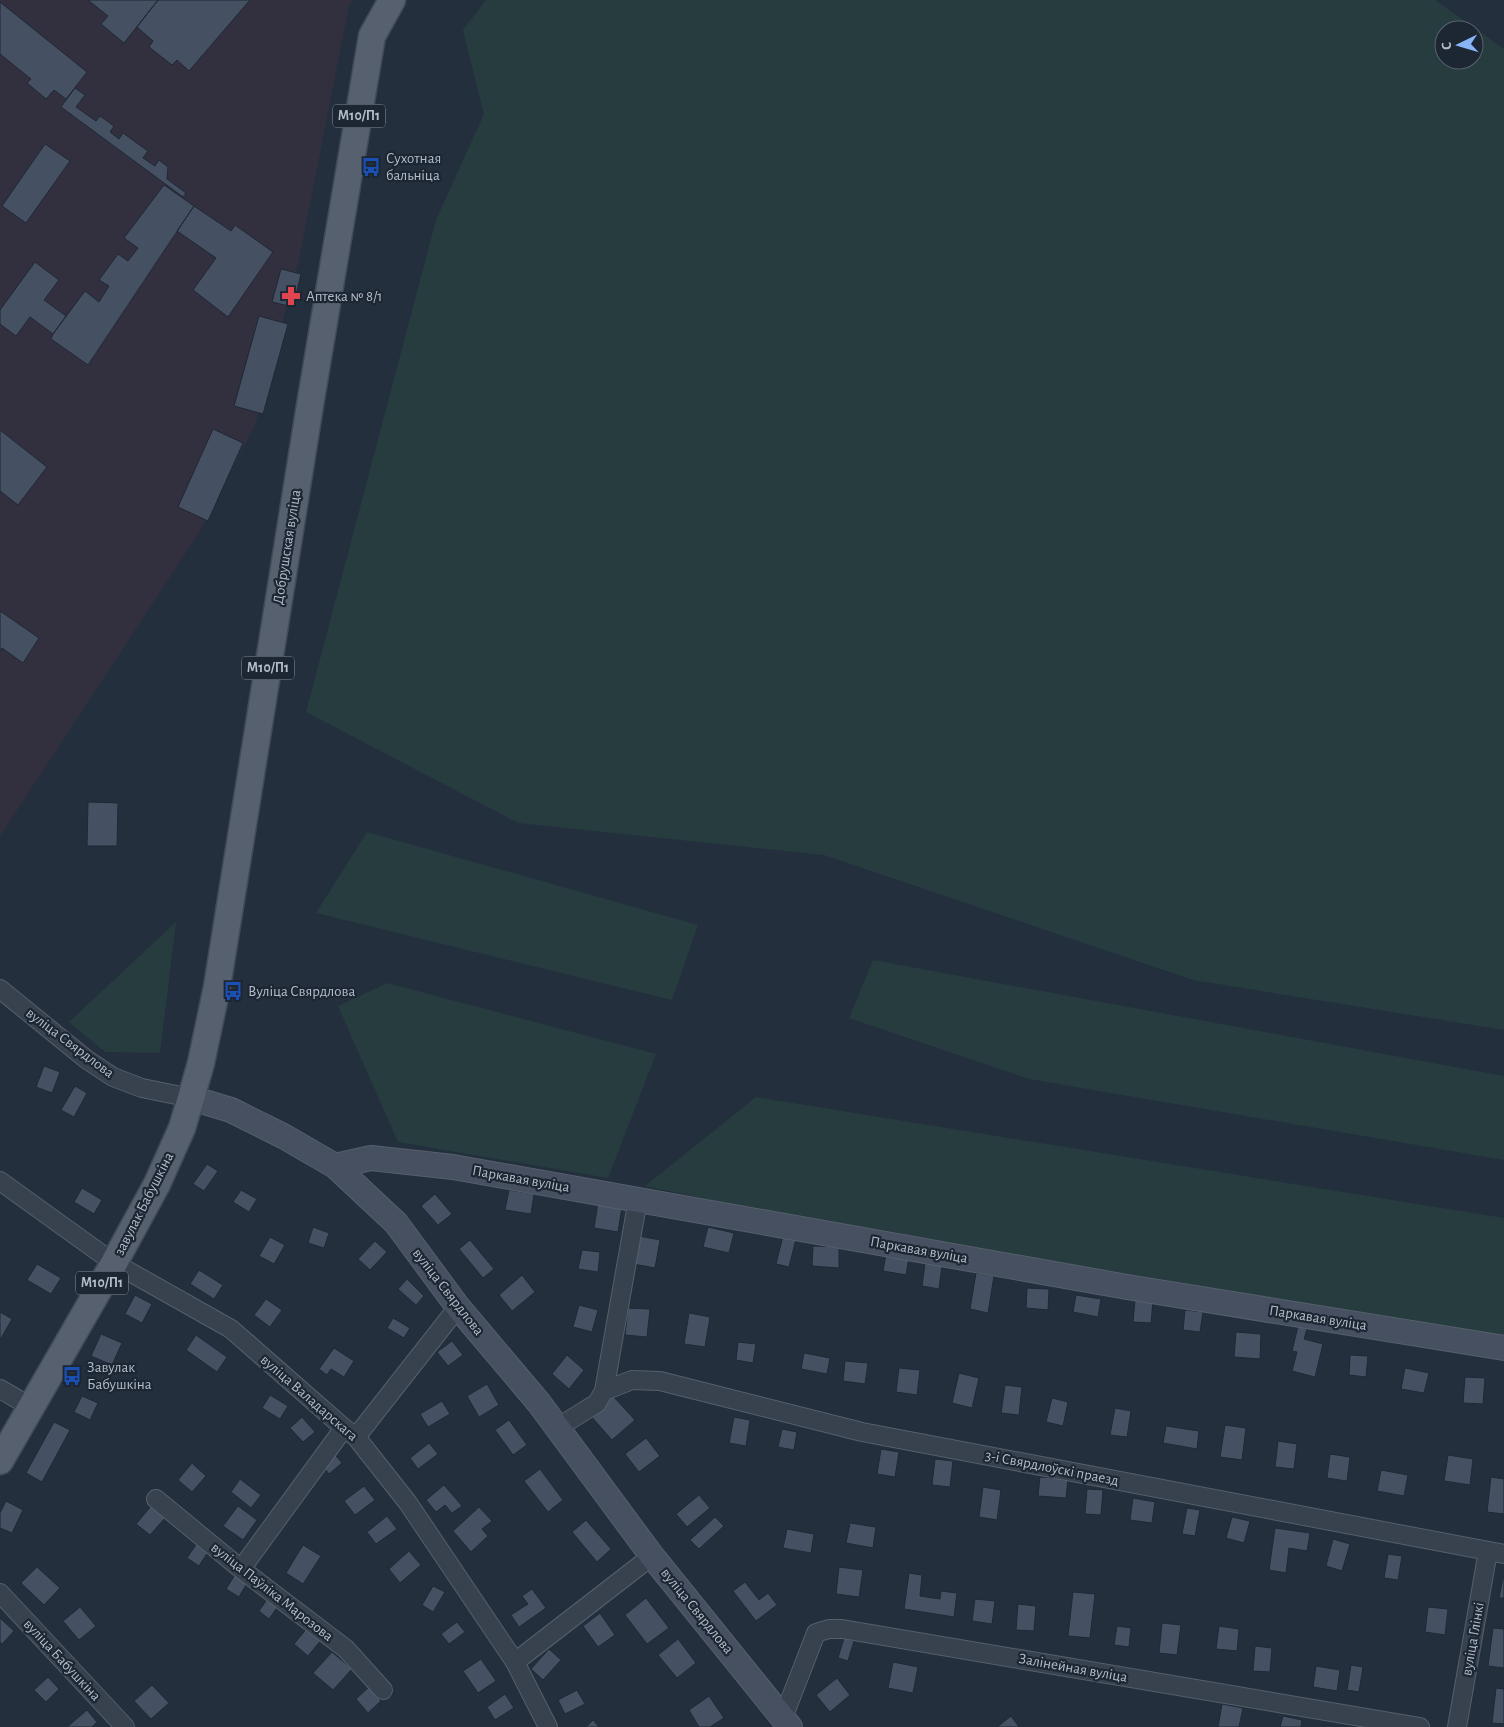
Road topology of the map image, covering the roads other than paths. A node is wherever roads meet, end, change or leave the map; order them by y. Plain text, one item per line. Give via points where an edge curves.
1 (392, 0) edge
2 (0, 989) edge
3 (191, 1098) junction
4 (335, 1166) junction
5 (0, 1181) edge
6 (638, 1199) junction
7 (114, 1263) junction
8 (458, 1307) junction
9 (1504, 1348) edge
10 (0, 1389) edge
11 (604, 1391) junction
12 (31, 1407) junction
13 (557, 1428) junction
14 (350, 1432) junction
15 (0, 1462) edge
16 (156, 1499) dead end
17 (1496, 1552) edge
18 (652, 1556) junction
19 (241, 1569) junction
20 (0, 1593) edge
21 (515, 1662) junction
22 (383, 1690) dead end
23 (787, 1723) edge
24 (125, 1727) edge
25 (548, 1727) edge
26 (1420, 1727) edge
27 (1457, 1727) edge

1 - 3 main road, Добрушская вуліца / М10/П1 via 372,36 216,987
2 - 3 street, вуліца Свярдлова via 113,1077 142,1088
3 - 4 street, вуліца Свярдлова via 231,1110 285,1136
3 - 7 main road, завулак Бабушкіна / М10/П1 via 182,1128 157,1184
4 - 6 street, Паркавая вуліца via 371,1158 453,1167
4 - 8 street, вуліца Свярдлова via 396,1223
5 - 7 street, вуліца Валадарскага
6 - 9 street, Паркавая вуліца via 1128,1287
6 - 11 street
7 - 12 main road, завулак Бабушкіна / М10/П1
7 - 14 street, вуліца Валадарскага via 231,1329
8 - 13 street, вуліца Свярдлова
8 - 14 street
10 - 12 street
11 - 13 street via 597,1403
11 - 17 street, 3-і Свярдлоўскі праезд via 632,1380 660,1381 862,1432
12 - 15 main road, завулак Бабушкіна / М10/П1
13 - 18 street, вуліца Свярдлова
14 - 19 street
14 - 21 street, вуліца Валадарскага via 408,1503
16 - 19 street, вуліца Паўліка Марозова
17 - 27 street, вуліца Глінкі
18 - 21 street
18 - 23 street, вуліца Свярдлова
19 - 22 street, вуліца Паўліка Марозова via 346,1649
20 - 24 street, вуліца Бабушкіна
21 - 25 street, вуліца Валадарскага
23 - 26 street, Залінейная вуліца via 816,1633 829,1629

